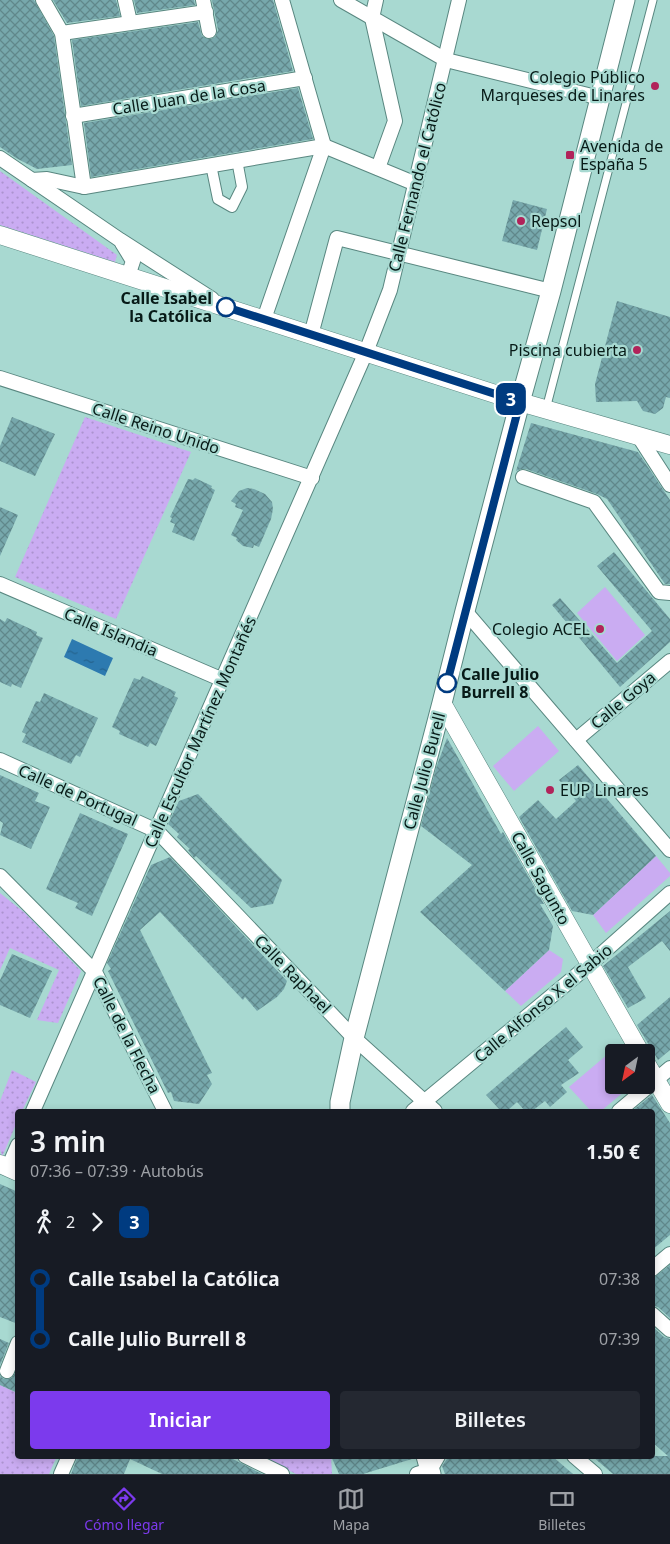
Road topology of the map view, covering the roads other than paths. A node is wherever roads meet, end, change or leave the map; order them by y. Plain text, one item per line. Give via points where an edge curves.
1 (43, 0) edge
2 (124, 0) edge
3 (282, 0) edge
4 (341, 0) edge
5 (376, 0) edge
6 (459, 0) edge
7 (625, 0) edge
8 (653, 0) edge
9 (204, 6) edge
10 (372, 18) junction
11 (130, 22) junction
12 (209, 31) dead end
13 (62, 33) junction
14 (446, 60) junction
15 (305, 78) junction
16 (600, 98) junction
17 (73, 116) junction
18 (324, 146) junction
19 (0, 158) edge
20 (237, 160) junction
21 (210, 165) junction
22 (378, 168) junction
23 (32, 180) junction
24 (416, 184) junction
25 (84, 187) junction
26 (0, 235) edge
27 (120, 240) junction
28 (398, 254) junction
29 (128, 276) junction
30 (551, 291) junction
31 (224, 307) junction
32 (264, 320) junction
33 (311, 334) junction
34 (366, 352) junction
35 (0, 378) edge
36 (520, 402) junction
37 (546, 409) junction
38 (639, 437) junction
39 (670, 445) edge
40 (312, 478) junction
41 (523, 478) dead end
42 (670, 485) edge
43 (0, 584) edge
44 (670, 593) edge
45 (465, 610) junction
46 (670, 661) edge
47 (223, 680) junction
48 (442, 703) junction
49 (576, 740) junction
50 (0, 760) edge
51 (157, 830) junction
52 (670, 850) edge
53 (0, 876) edge
54 (670, 893) edge
55 (590, 965) junction
56 (95, 972) junction
57 (354, 1038) junction
58 (635, 1044) edge
59 (670, 1068) edge
60 (656, 1080) junction
61 (670, 1104) edge
62 (430, 1107) edge
63 (34, 1109) edge
64 (164, 1109) edge
65 (340, 1109) edge
66 (621, 1109) edge
67 (15, 1152) edge
68 (8, 1168) edge
69 (670, 1254) edge
70 (655, 1266) edge
71 (655, 1317) edge
72 (670, 1330) edge
73 (15, 1351) edge
74 (7, 1371) dead end
75 (68, 1459) edge
76 (250, 1459) edge
77 (578, 1459) edge
78 (61, 1474) edge
79 (282, 1474) edge
80 (595, 1474) edge

1 - 13 street
2 - 11 street
3 - 15 street
4 - 10 street
5 - 10 street
6 - 14 street, Calle Fernando el Católico
7 - 16 main road, Calle Julio Burell
8 - 37 lane
9 - 11 street
9 - 12 street
10 - 14 street
10 - 22 street via 395,121
11 - 13 street
13 - 17 street
14 - 16 street
14 - 24 street, Calle Fernando el Católico
15 - 17 street, Calle Juan de la Cosa
15 - 18 street
16 - 30 main road, Calle Julio Burell
17 - 25 street
18 - 20 street
18 - 22 street
18 - 32 street
19 - 23 street
20 - 21 street
20 - 21 street via 242,187 232,207 218,200
21 - 25 street
22 - 24 street
23 - 25 street via 46,179
23 - 27 street
24 - 28 street, Calle Fernando el Católico
26 - 29 street
27 - 29 street via 133,261
27 - 31 street
28 - 30 street
28 - 33 street via 337,238
28 - 34 street, Calle Fernando el Católico via 390,290
29 - 31 street
30 - 36 main road, Calle Julio Burell
31 - 32 street
32 - 33 street
33 - 34 street
34 - 36 street
34 - 40 street, Calle Escultor Martínez Montañés
35 - 40 street, Calle Reino Unido
36 - 37 street
36 - 45 main road, Calle Julio Burell
37 - 38 street
38 - 39 street
38 - 42 street
40 - 47 street, Calle Escultor Martínez Montañés
41 - 44 street via 594,502 658,592
43 - 47 street, Calle Islandia
45 - 48 main road, Calle Julio Burell
45 - 49 street
46 - 49 street, Calle Goya
47 - 51 street, Calle Escultor Martínez Montañés
48 - 55 street, Calle Sagunto
48 - 57 main road, Calle Julio Burell
49 - 52 street
50 - 51 street, Calle de Portugal
51 - 56 street, Calle Escultor Martínez Montañés
51 - 57 street, Calle Raphael
53 - 56 street, Calle de la Flecha
54 - 55 street, Calle Alfonso X el Sabio
55 - 58 street, Calle Sagunto
55 - 62 street, Calle Alfonso X el Sabio
56 - 63 street, Calle Escultor Martínez Montañés
56 - 64 street, Calle de la Flecha
57 - 62 street, Calle Raphael
57 - 65 main road, Calle Julio Burell
59 - 60 street
60 - 61 street
60 - 66 street
67 - 68 street
69 - 70 street
71 - 72 street
73 - 74 street
75 - 78 street
76 - 79 street
77 - 80 street

